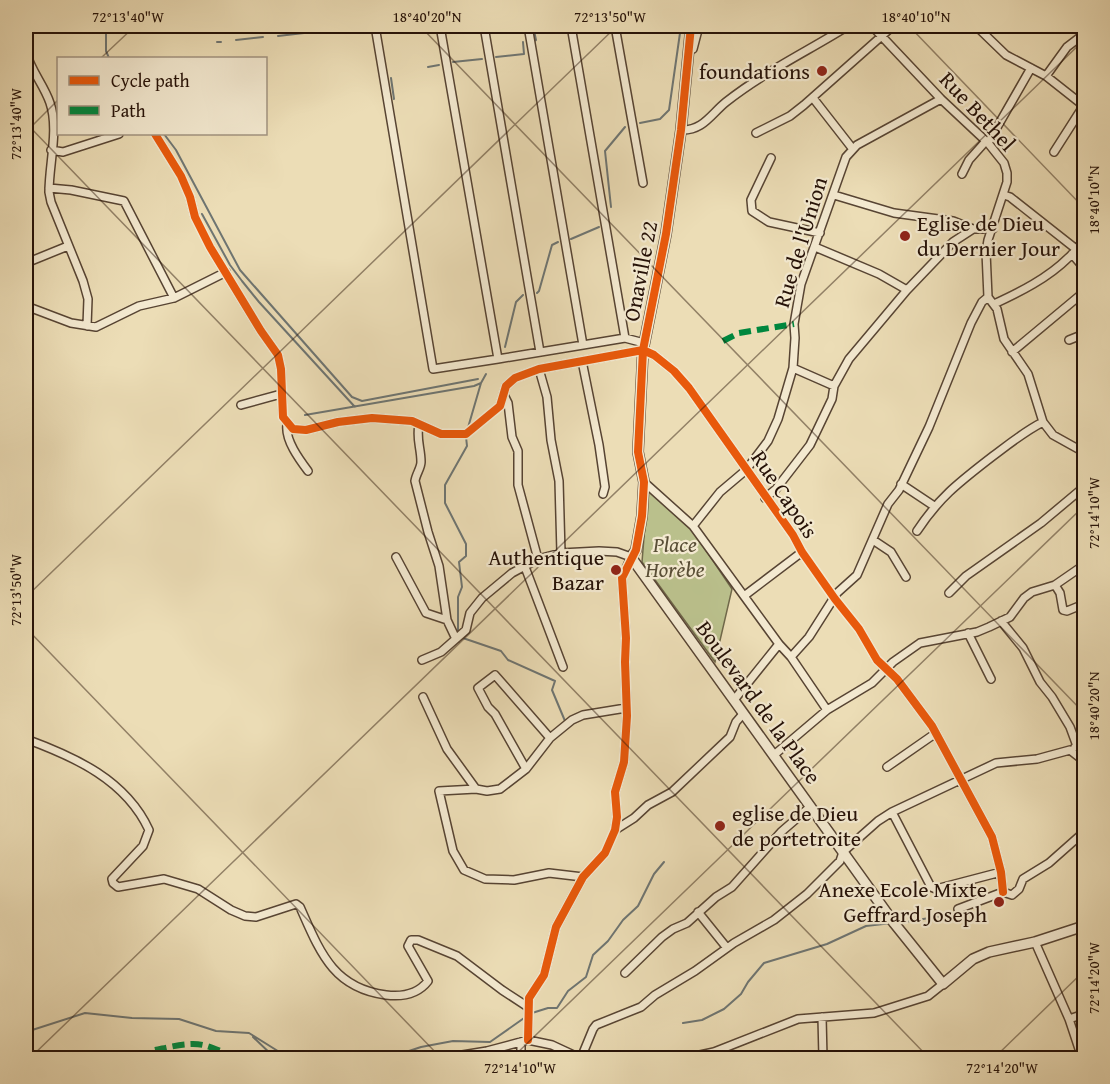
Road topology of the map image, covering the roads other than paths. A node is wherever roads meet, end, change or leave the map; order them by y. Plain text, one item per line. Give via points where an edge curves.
1 (375, 26) edge
2 (440, 26) edge
3 (484, 26) edge
4 (528, 26) edge
5 (571, 26) edge
6 (615, 26) edge
7 (690, 26) edge
8 (699, 26) edge
9 (848, 26) edge
10 (872, 26) edge
11 (894, 26) edge
12 (976, 26) edge
13 (1084, 34) edge
14 (883, 36) junction
15 (26, 52) edge
16 (687, 67) junction
17 (1031, 68) junction
18 (1046, 76) junction
19 (813, 98) junction
20 (941, 99) junction
21 (1084, 106) edge
22 (681, 130) junction
23 (756, 133) dead end
24 (116, 135) edge
25 (156, 135) edge
26 (987, 142) junction
27 (852, 148) junction
28 (51, 150) junction
29 (1054, 152) dead end
30 (771, 158) dead end
31 (962, 174) dead end
32 (643, 183) dead end
33 (49, 188) junction
34 (834, 195) junction
35 (1004, 195) junction
36 (973, 229) junction
37 (993, 229) junction
38 (820, 233) junction
39 (1084, 241) edge
40 (68, 246) junction
41 (815, 247) junction
42 (1074, 252) junction
43 (26, 263) edge
44 (1084, 268) edge
45 (226, 272) junction
46 (907, 290) junction
47 (1084, 291) edge
48 (988, 297) junction
49 (174, 298) junction
50 (994, 304) junction
51 (26, 306) edge
52 (87, 326) junction
53 (1084, 334) edge
54 (625, 338) junction
55 (1070, 340) dead end
56 (583, 345) junction
57 (643, 346) junction
58 (540, 352) junction
59 (1012, 352) junction
60 (498, 359) junction
61 (582, 361) junction
62 (793, 368) junction
63 (539, 369) junction
64 (834, 386) junction
65 (280, 394) junction
66 (504, 396) junction
67 (241, 405) dead end
68 (1043, 422) junction
69 (287, 425) junction
70 (419, 425) junction
71 (1084, 455) edge
72 (746, 470) junction
73 (308, 471) dead end
74 (644, 482) junction
75 (901, 484) junction
76 (1084, 487) edge
77 (603, 494) dead end
78 (765, 498) junction
79 (934, 506) junction
80 (693, 526) junction
81 (918, 531) dead end
82 (873, 540) junction
83 (802, 552) junction
84 (561, 553) junction
85 (396, 557) dead end
86 (631, 557) junction
87 (538, 559) junction
88 (1084, 565) edge
89 (525, 567) junction
90 (906, 577) dead end
91 (1055, 585) junction
92 (949, 593) dead end
93 (744, 596) junction
94 (835, 599) junction
95 (1084, 604) edge
96 (447, 620) junction
97 (1001, 621) junction
98 (969, 633) junction
99 (456, 639) junction
100 (779, 644) junction
101 (791, 657) junction
102 (422, 660) dead end
103 (563, 667) dead end
104 (886, 669) junction
105 (991, 679) dead end
106 (423, 697) dead end
107 (734, 700) junction
108 (626, 708) junction
109 (827, 710) junction
110 (743, 714) junction
111 (936, 733) junction
112 (550, 738) junction
113 (26, 739) edge
114 (1084, 739) edge
115 (1073, 748) junction
116 (774, 755) junction
117 (1084, 761) edge
118 (887, 767) dead end
119 (526, 769) junction
120 (960, 779) junction
121 (476, 789) junction
122 (810, 807) junction
123 (891, 812) junction
124 (615, 830) junction
125 (1084, 833) edge
126 (843, 852) junction
127 (1001, 872) junction
128 (583, 877) junction
129 (1003, 892) junction
130 (958, 909) dead end
131 (698, 912) junction
132 (1084, 926) edge
133 (1035, 942) junction
134 (727, 948) junction
135 (625, 973) dead end
136 (944, 984) junction
137 (528, 1007) junction
138 (1084, 1014) edge
139 (822, 1017) junction
140 (1069, 1019) junction
141 (524, 1041) junction
142 (713, 1055) edge
143 (444, 1059) edge
144 (520, 1059) edge
145 (581, 1059) edge
146 (686, 1059) edge
147 (823, 1059) edge
148 (1082, 1059) edge

1 - 60 street via 433,369
2 - 60 street
3 - 58 street
4 - 56 street
5 - 54 street
6 - 32 street
7 - 16 street, Onaville 22
8 - 16 street
9 - 22 street via 729,100 704,124 691,131
10 - 14 street, Rue Bethel
11 - 14 street
12 - 17 street via 986,30 1006,55
13 - 18 street via 1067,47
14 - 19 street
14 - 20 street, Rue Bethel
15 - 28 street via 28,63 50,101 55,123
16 - 22 street, Onaville 22
17 - 18 street
17 - 26 street
18 - 21 street
19 - 23 street via 790,116
19 - 27 street
20 - 26 street, Rue Bethel
20 - 27 street
21 - 29 street
22 - 57 street, Onaville 22 via 666,234
24 - 28 street via 63,152
25 - 45 street via 181,176 195,217
26 - 31 street via 969,160
26 - 35 street, Rue Bethel via 1004,163
27 - 34 street, Rue de l'Union
28 - 33 street
30 - 38 street via 751,200 752,211 769,222
33 - 40 street
33 - 49 street via 124,201
34 - 36 street via 894,213 953,221
34 - 38 street, Rue de l'Union
35 - 37 street, Rue Bethel
35 - 42 street
36 - 37 street
36 - 46 street via 953,242
37 - 48 street, Rue Bethel via 986,252
38 - 41 street, Rue de l'Union
39 - 42 street
40 - 43 street
40 - 52 street via 88,299
41 - 46 street
41 - 62 street, Rue de l'Union via 796,306
42 - 44 street
42 - 50 street via 1032,284
45 - 49 street
45 - 65 street via 278,355
46 - 64 street via 849,359
47 - 59 street
48 - 50 street
48 - 75 street via 971,323
49 - 52 street via 139,306 96,327
50 - 59 street
51 - 52 street
53 - 55 street
54 - 56 street
54 - 57 street, Rue Capois
56 - 58 street
57 - 61 street
57 - 72 street, Rue Capois via 689,388
57 - 74 street, Onaville 22 via 638,452
58 - 60 street
59 - 68 street via 1028,374
61 - 63 street
61 - 77 street via 605,487
62 - 64 street
62 - 72 street, Rue de l'Union via 768,441
63 - 66 street via 515,378 506,386
63 - 84 street via 548,397 559,481
64 - 78 street via 832,399 810,445
65 - 67 street
65 - 69 street
66 - 70 street via 500,406 466,434 441,434
66 - 87 street via 518,451 518,485
68 - 71 street via 1053,435
68 - 79 street via 973,470
69 - 70 street via 306,430 372,418
69 - 73 street via 291,444
70 - 96 street via 421,464 416,481 439,566
72 - 78 street, Rue Capois
72 - 80 street, Rue de l'Union via 720,492
74 - 80 street
74 - 86 street, Onaville 22 via 642,516 636,550
75 - 79 street
75 - 82 street
76 - 92 street
78 - 83 street, Rue Capois
79 - 81 street
80 - 93 street
82 - 90 street via 891,552
82 - 94 street via 856,575
83 - 93 street
83 - 94 street, Rue Capois
84 - 86 street via 617,552
84 - 87 street
85 - 96 street via 426,613
86 - 107 street, Boulevard de la Place
86 - 108 street via 622,578
87 - 89 street
88 - 91 street
89 - 99 street via 482,598 470,613 466,630
89 - 103 street
91 - 95 street via 1063,610
91 - 97 street via 1032,592
93 - 100 street
94 - 101 street
94 - 104 street, Rue Capois
96 - 99 street
97 - 98 street
97 - 115 street via 1023,648 1070,727
98 - 104 street via 920,643
98 - 105 street
99 - 102 street via 441,652
100 - 101 street
100 - 107 street
101 - 109 street
104 - 109 street via 873,683
104 - 111 street, Rue Capois
106 - 121 street via 447,749
107 - 110 street, Boulevard de la Place
108 - 112 street via 583,715
108 - 124 street via 624,762 615,792
109 - 116 street
110 - 116 street, Boulevard de la Place
110 - 124 street via 730,737 672,792
111 - 118 street
111 - 120 street, Rue Capois
112 - 119 street
112 - 119 street via 495,675 478,688
113 - 137 street via 79,760 112,782 141,813 149,830 143,846 112,879 118,886 164,879 198,889 245,916 256,917 296,904 319,948 342,978 362,991 393,996 421,990 428,981 408,945 411,940 418,940 457,956
114 - 115 street
115 - 117 street
115 - 120 street via 1037,759 996,763
116 - 122 street, Boulevard de la Place
119 - 121 street via 500,789
120 - 123 street
120 - 127 street, Rue Capois via 992,837
121 - 128 street via 439,791 453,851 464,870 485,879 514,880 549,873
122 - 126 street, Boulevard de la Place
122 - 131 street via 781,832 732,887
123 - 126 street
123 - 127 street via 931,887 936,889
124 - 128 street via 605,853
125 - 129 street via 1023,879 1012,895
126 - 134 street via 840,861 807,894 774,920
126 - 136 street, Boulevard de la Place
127 - 129 street, Rue Capois
128 - 137 street via 556,927 544,975 529,998
129 - 130 street
131 - 134 street
131 - 135 street via 662,937
132 - 133 street
133 - 136 street via 989,952
133 - 140 street
134 - 145 street via 641,1007 596,1025
136 - 139 street via 928,996 874,1013
137 - 141 street
138 - 140 street
139 - 142 street via 798,1019
139 - 147 street
140 - 148 street
141 - 143 street
141 - 144 street
141 - 145 street via 552,1045
142 - 146 street

